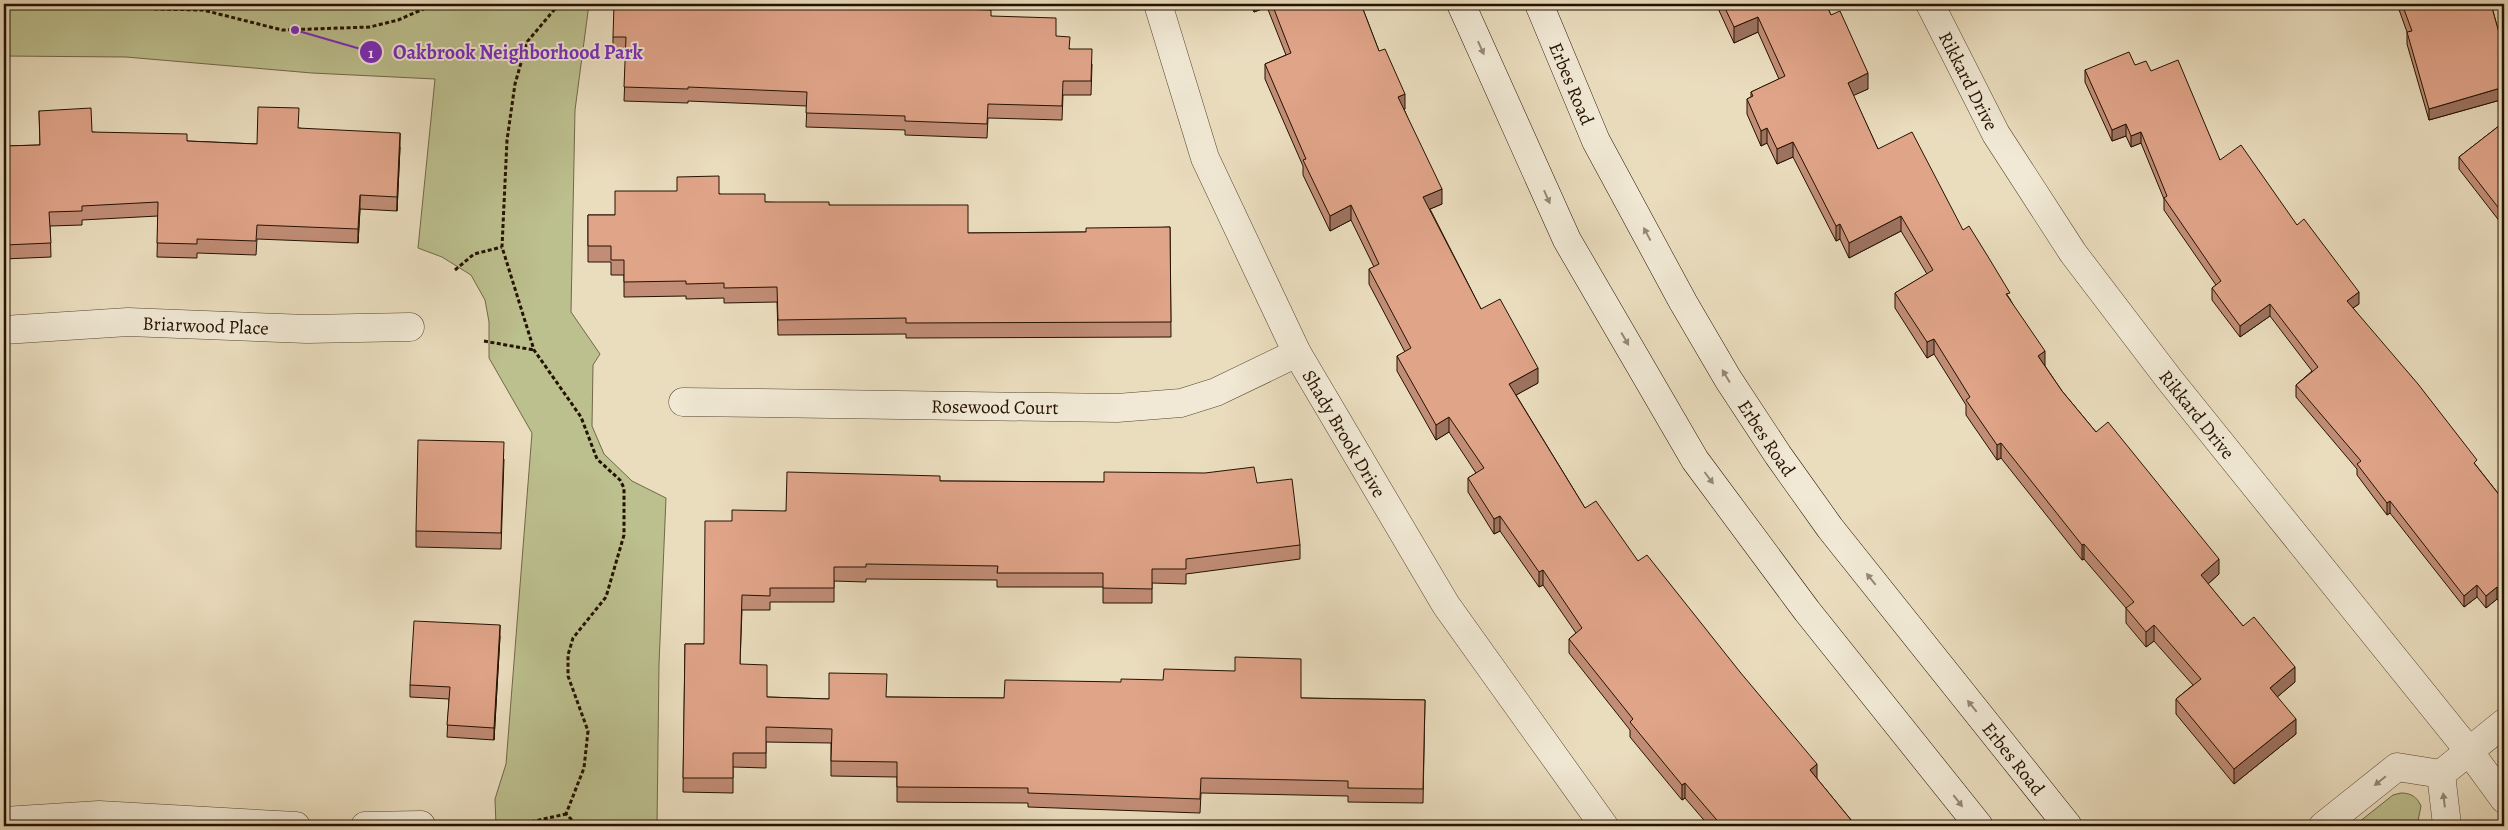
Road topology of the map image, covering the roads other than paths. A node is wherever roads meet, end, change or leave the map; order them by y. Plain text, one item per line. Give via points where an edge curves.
1 (1158, 4) edge
2 (1461, 4) edge
3 (1539, 4) edge
4 (1930, 4) edge
5 (410, 327) dead end
6 (4, 330) edge
7 (1297, 353) junction
8 (683, 402) dead end
9 (2504, 723) edge
10 (2469, 751) junction
11 (2440, 774) junction
12 (2504, 799) edge
13 (4, 821) edge
14 (1595, 823) edge
15 (422, 825) edge
16 (296, 826) edge
17 (365, 826) edge
18 (1979, 826) edge
19 (2068, 826) edge
20 (2323, 826) edge
21 (2445, 826) edge

1 - 7 street, Shady Brook Drive via 1205,158
2 -> 18 street via 1567,240 1695,460 1807,611
19 -> 3 street, Erbes Road via 1830,528 1728,379 1596,141
4 - 10 street, Rikkard Drive via 1996,134 2073,253 2175,387
5 - 6 street, Briarwood Place via 307,329 128,322
7 - 8 street, Rosewood Court via 1216,392 1181,403 1117,408
7 - 14 street, Shady Brook Drive via 1446,605
9 - 10 street
10 - 11 street
10 - 12 street, Rikkard Drive
11 -> 20 street via 2397,767
21 -> 11 street
13 - 16 street via 99,815
15 - 17 street

